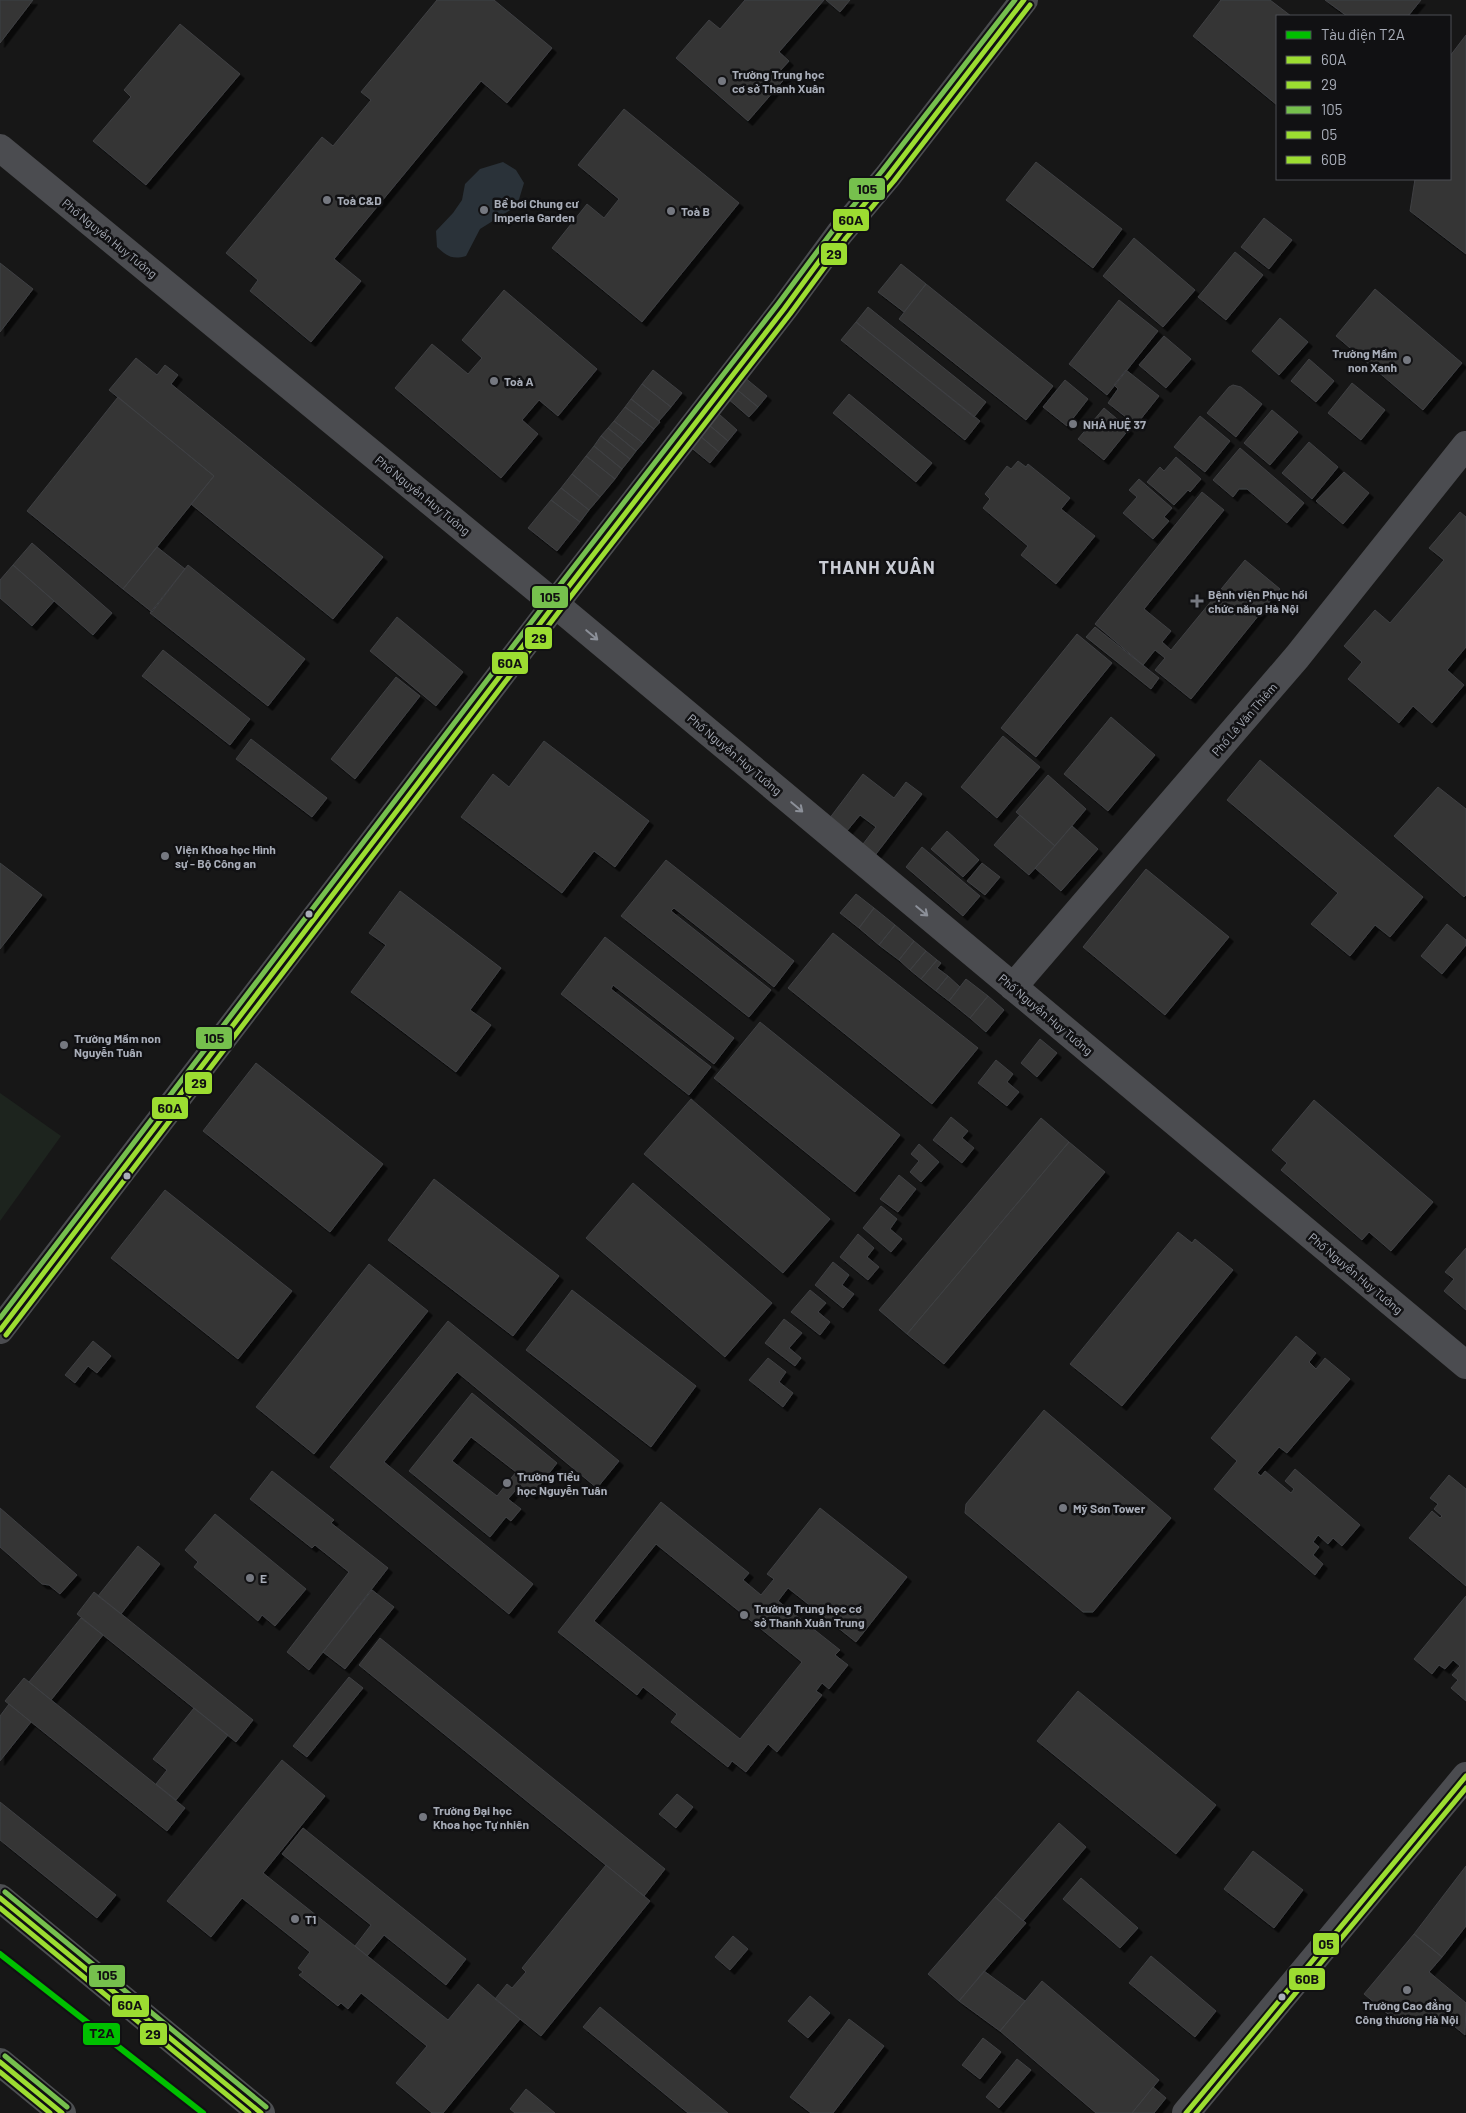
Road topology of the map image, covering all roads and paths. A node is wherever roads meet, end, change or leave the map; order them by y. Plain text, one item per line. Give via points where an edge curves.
1 (1024, 0) edge
2 (0, 148) edge
3 (1466, 445) edge
4 (555, 604) junction
5 (1013, 987) junction
6 (0, 1330) edge
7 (1466, 1365) edge
8 (1466, 1776) edge
9 (0, 1898) edge
10 (0, 2062) edge
11 (62, 2113) edge
12 (261, 2113) edge
13 (1186, 2113) edge

1 - 4 street
2 - 4 street, Phố Nguyễn Huy Tưởng
3 - 5 street, Phố Lê Văn Thiêm via 1297,657
4 -> 5 street, Phố Nguyễn Huy Tưởng
4 - 6 street
5 - 7 street, Phố Nguyễn Huy Tưởng
8 - 13 street
9 - 12 main road
10 - 11 main road

